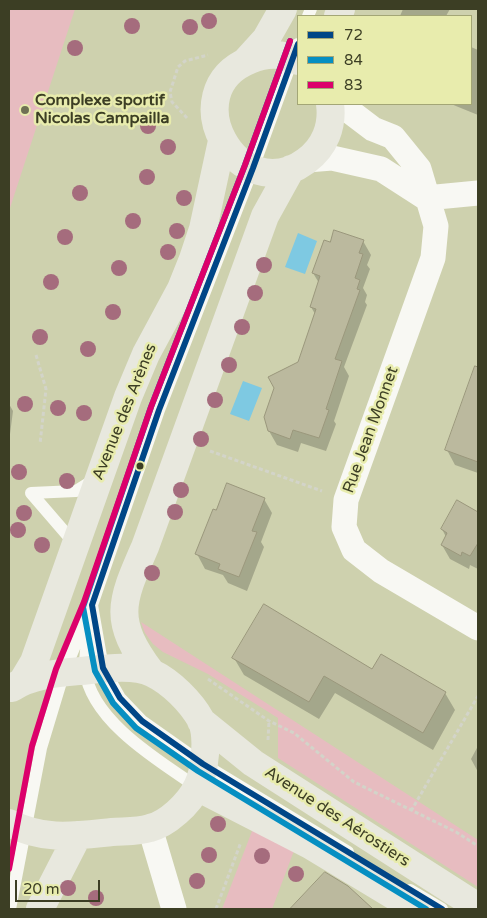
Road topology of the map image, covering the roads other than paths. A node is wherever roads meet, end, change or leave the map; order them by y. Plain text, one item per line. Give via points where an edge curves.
1 (283, 9) edge
2 (296, 54) edge
3 (246, 61) junction
4 (330, 105) edge
5 (341, 105) edge
6 (222, 141) junction
7 (299, 164) junction
8 (253, 168) junction
9 (478, 194) edge
10 (426, 198) junction
11 (99, 477) junction
12 (75, 544) junction
13 (92, 605) junction
14 (478, 628) edge
15 (84, 670) junction
16 (151, 672) junction
17 (15, 686) edge
18 (201, 721) junction
19 (200, 775) junction
20 (17, 827) edge
21 (150, 828) junction
22 (78, 835) junction
23 (478, 907) edge
24 (10, 909) edge
25 (40, 909) edge
26 (174, 909) edge
27 (416, 909) edge
28 (442, 909) edge

1 - 3 street via 266,39
2 - 3 street via 264,55
2 - 8 lane
3 - 6 street via 227,76 215,103 215,118
4 - 7 street via 329,130 320,147
5 - 10 street, Rue Jean Monnet via 373,129 393,137 419,169
6 - 8 street via 235,158
6 - 11 street, Avenue des Arènes via 203,229 193,259 181,289 146,354
7 - 8 street via 272,171
7 - 10 street via 332,158 381,169
7 - 16 street via 265,216 124,599 123,615 135,652
8 - 13 lane via 159,410
9 - 10 street
10 - 14 street, Rue Jean Monnet via 436,226 433,258 346,500 344,527 354,550 380,571
11 - 12 street, Avenue des Arènes
11 - 12 lane via 76,490 31,493
12 - 17 street, Avenue des Arènes via 34,662
13 - 15 lane
13 - 15 lane
13 - 15 lane
15 - 16 street
15 - 17 street
15 - 19 lane via 120,698
15 - 19 lane via 97,702 115,725 141,748
15 - 20 lane via 41,748
16 - 18 street via 169,684
18 - 19 street via 205,739
18 - 23 street, Avenue des Aérostiers via 253,763
19 - 21 street via 181,808
19 - 27 street
19 - 28 lane
20 - 22 street via 52,837
20 - 24 lane
21 - 22 street
21 - 26 street
22 - 25 street

